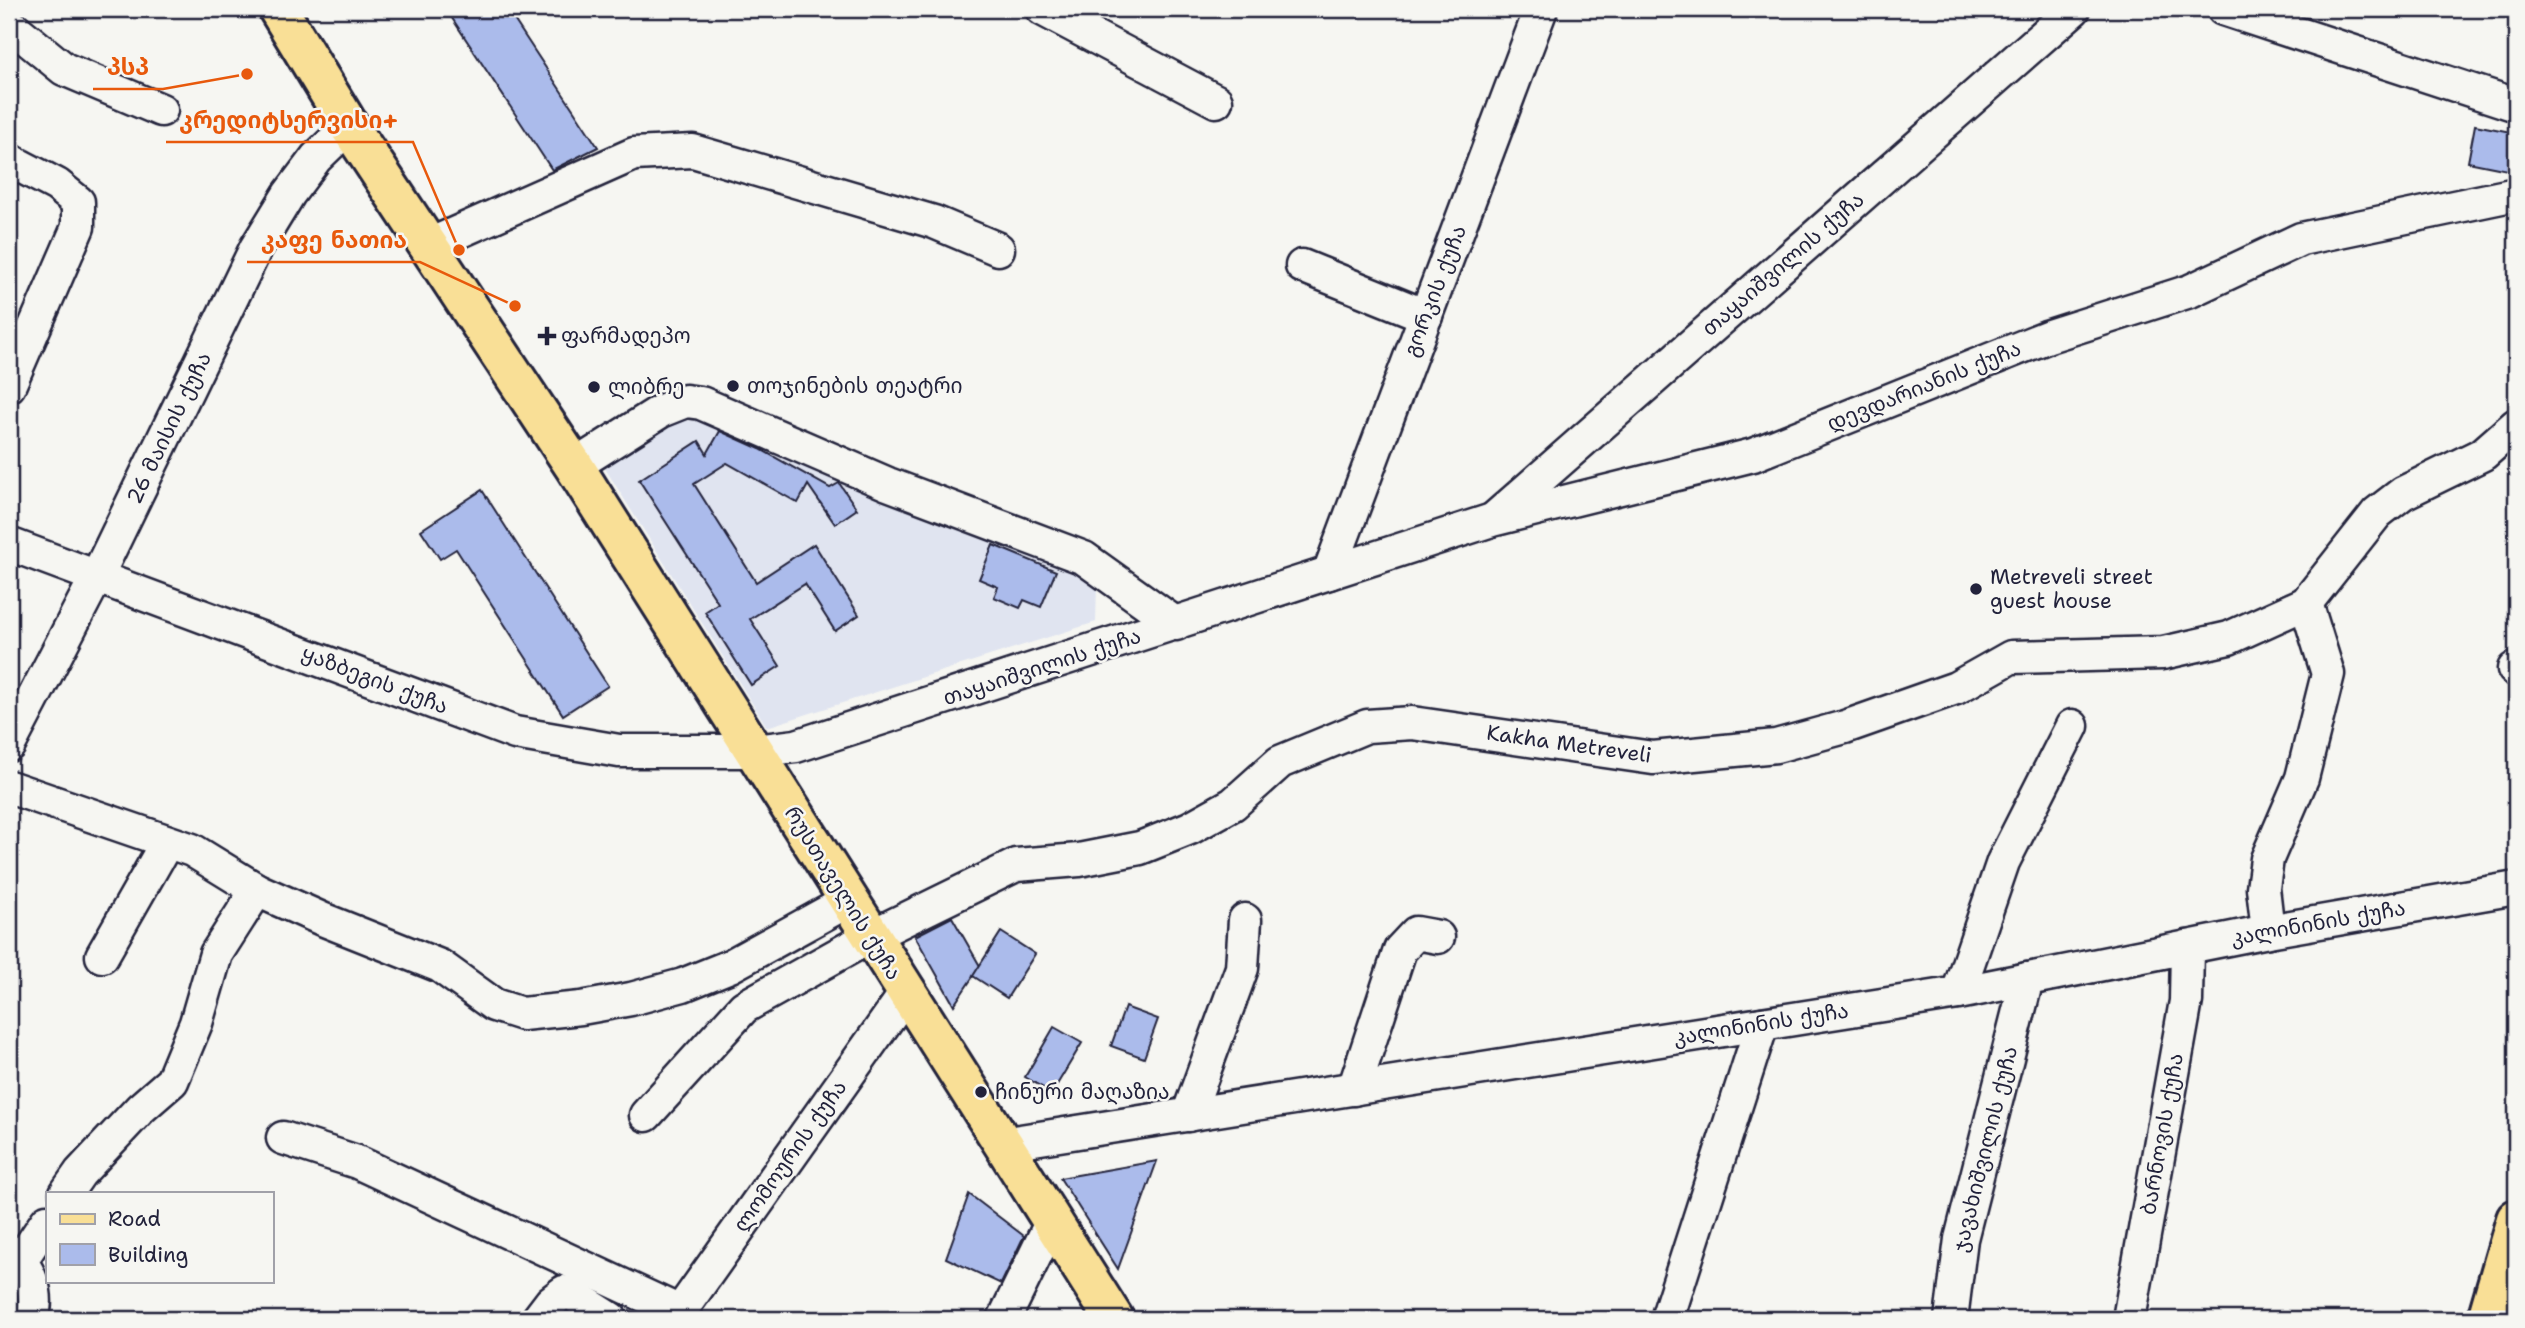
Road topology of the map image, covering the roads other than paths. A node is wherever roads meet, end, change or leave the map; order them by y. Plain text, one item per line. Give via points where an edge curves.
1 (278, 9) edge
2 (1042, 9) edge
3 (1541, 9) edge
4 (2074, 9) edge
5 (2223, 9) edge
6 (9, 24) edge
7 (1216, 102) dead end
8 (2516, 105) edge
9 (161, 110) dead end
10 (349, 125) junction
11 (9, 160) edge
12 (2516, 194) edge
13 (429, 244) junction
14 (998, 249) dead end
15 (1302, 266) dead end
16 (1426, 316) junction
17 (9, 386) edge
18 (2516, 425) edge
19 (574, 466) junction
20 (1492, 520) junction
21 (9, 544) edge
22 (1329, 573) junction
23 (97, 576) junction
24 (2306, 603) junction
25 (1176, 624) junction
26 (2072, 726) dead end
27 (9, 745) edge
28 (754, 751) junction
29 (9, 787) edge
30 (167, 842) junction
31 (2516, 888) edge
32 (257, 890) junction
33 (848, 901) junction
34 (1245, 920) dead end
35 (2268, 931) junction
36 (871, 936) junction
37 (1438, 937) dead end
38 (2187, 947) junction
39 (102, 956) dead end
40 (2027, 979) junction
41 (906, 993) junction
42 (1958, 993) junction
43 (1762, 1024) junction
44 (1354, 1089) junction
45 (646, 1115) dead end
46 (1188, 1115) junction
47 (283, 1138) dead end
48 (1002, 1144) junction
49 (67, 1192) edge
50 (2516, 1219) edge
51 (1052, 1221) junction
52 (46, 1222) edge
53 (15, 1255) edge
54 (678, 1316) edge
55 (32, 1319) edge
56 (538, 1319) edge
57 (611, 1319) edge
58 (1004, 1319) edge
59 (1114, 1319) edge
60 (1667, 1319) edge
61 (1951, 1319) edge
62 (2129, 1319) edge
63 (2487, 1319) edge

1 - 10 main road, რუსთაველის ქუჩა
2 - 7 street
3 - 16 street, გორკის ქუჩა
4 - 20 street, თაყაიშვილის ქუჩა
5 - 8 street
6 - 9 street via 64,69
10 - 13 main road, რუსთაველის ქუჩა
10 - 23 street, 26 მაისის ქუჩა via 316,158 256,248
11 - 17 street via 57,185 78,202 78,226
12 - 20 street, დევდარიანის ქუჩა via 2301,239 2190,291 2049,336 1753,454
13 - 14 street via 634,154 693,151 934,222
13 - 19 main road, რუსთაველის ქუჩა
15 - 16 street
16 - 22 street, გორკის ქუჩა
18 - 24 street, Kakha Metreveli via 2483,454 2403,493 2377,513
19 - 25 street via 661,411 686,401 701,403 888,484 1084,558
19 - 28 main road, რუსთაველის ქუჩა
20 - 22 street, დევდარიანის ქუჩა
21 - 23 street, ყაზბეგის ქუჩა
22 - 25 street, თაყაიშვილის ქუჩა
23 - 27 street, 26 მაისის ქუჩა
23 - 28 street, ყაზბეგის ქუჩა via 515,733 619,751
24 - 35 street via 2328,674 2302,778 2267,859 2263,888
24 - 36 street, Kakha Metreveli via 2229,638 2163,653 2011,657 1956,688 1776,746 1653,758 1412,723 1367,726 1280,762 1233,804 1190,828 1140,848 1079,860 1016,865
25 - 28 street, თაყაიშვილის ქუჩა via 796,746
26 - 42 street via 2003,862
28 - 33 main road, რუსთაველის ქუჩა
29 - 30 street
30 - 32 street via 192,850
30 - 39 street
31 - 35 street, კალინინის ქუჩა
32 - 33 street via 440,966 494,1005 522,1014 631,999 683,985 730,967
32 - 49 street via 216,954 196,1023 172,1081 141,1108
33 - 36 main road, რუსთაველის ქუჩა
34 - 46 street via 1242,968
35 - 38 street, კალინინის ქუჩა
36 - 41 main road, რუსთაველის ქუჩა
36 - 45 street, Kakha Metreveli via 744,1007
37 - 44 street via 1416,933 1400,950
38 - 40 street, კალინინის ქუჩა
38 - 62 street, ბარნოვის ქუჩა via 2186,1001
40 - 42 street, კალინინის ქუჩა
40 - 61 street, ჯავახიშვილის ქუჩა via 1961,1239
41 - 48 main road, რუსთაველის ქუჩა
41 - 54 street, ლომოურის ქუჩა
42 - 43 street, კალინინის ქუჩა
43 - 44 street, კალინინის ქუჩა
43 - 60 street
44 - 46 street, კალინინის ქუჩა
46 - 48 street, კალინინის ქუჩა
47 - 54 street via 357,1162
48 - 51 main road, რუსთაველის ქუჩა
50 - 63 main road
51 - 58 street
51 - 59 main road, რუსთაველის ქუჩა
52 - 53 street
53 - 55 street via 36,1294
56 - 57 street via 564,1293

